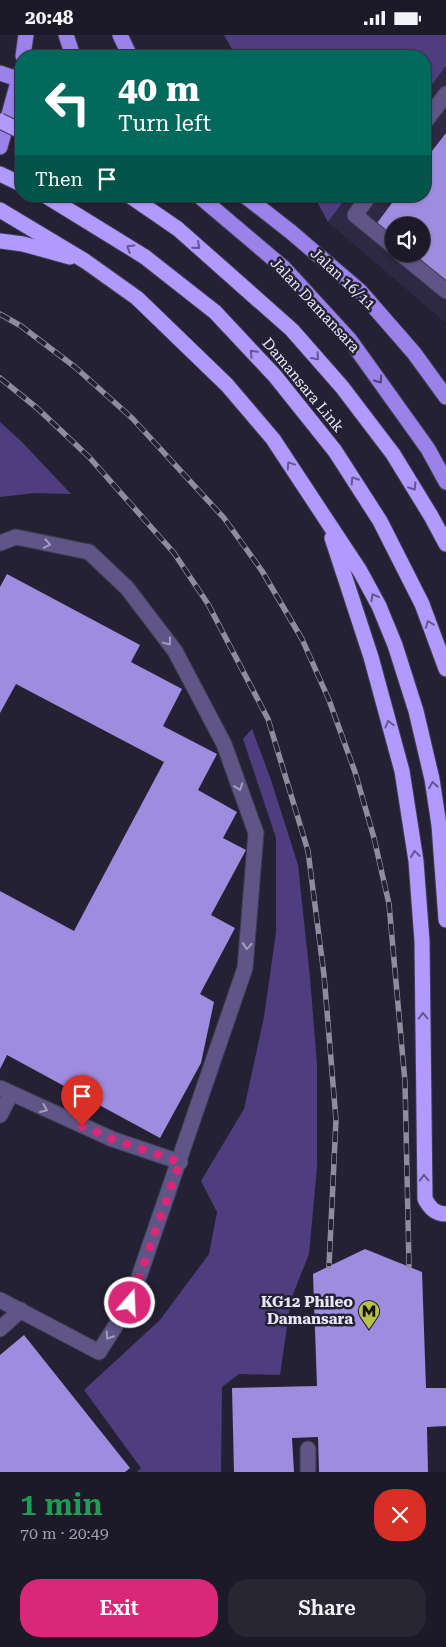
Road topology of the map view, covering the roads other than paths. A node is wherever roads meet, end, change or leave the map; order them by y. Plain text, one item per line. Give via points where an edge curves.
1 (26, 35) edge
2 (66, 35) edge
3 (120, 35) edge
4 (24, 50) edge
5 (71, 50) edge
6 (127, 50) edge
7 (0, 73) edge
8 (15, 76) edge
9 (446, 95) edge
10 (15, 97) edge
11 (431, 114) edge
12 (0, 121) edge
13 (15, 128) edge
14 (0, 147) edge
15 (0, 174) edge
16 (15, 181) edge
17 (56, 202) edge
18 (139, 202) edge
19 (206, 202) edge
20 (253, 202) edge
21 (365, 202) edge
22 (0, 210) edge
23 (385, 240) edge
24 (0, 241) edge
25 (86, 261) junction
26 (411, 262) edge
27 (446, 291) edge
28 (446, 397) edge
29 (446, 481) edge
30 (326, 520) junction
31 (0, 543) edge
32 (446, 544) edge
33 (446, 669) edge
34 (446, 920) edge
35 (6, 1091) edge
36 (0, 1115) edge
37 (180, 1162) junction
38 (446, 1214) edge
39 (0, 1299) edge
40 (21, 1311) junction
41 (0, 1329) edge
42 (308, 1449) dead end
43 (308, 1472) edge

1 - 4 main road
2 - 5 main road
3 - 6 main road
7 - 8 main road
9 - 11 lane
10 - 14 main road
12 - 13 highway, bridge
15 - 16 highway
33 -> 17 highway, Damansara Link via 422,604 380,521 335,451 275,376 215,312 145,257
18 -> 32 highway, Damansara Link via 178,229 292,330 342,387 393,454
19 -> 29 main road, Jalan Damansara via 284,268 350,340 428,449
20 - 28 main road, Jalan 16/11 via 360,291 414,353
21 - 23 lane via 355,215
22 - 25 highway
24 - 25 highway via 24,244
30 -> 25 highway via 273,439 227,385 137,298
26 - 27 lane
34 -> 30 highway via 439,825 416,711 379,606
38 -> 30 highway via 430,1208 424,1199 422,941 416,861 402,771 371,657
31 -> 37 lane via 16,537 89,552 127,588 175,651 184,668 224,744 256,833 245,968
35 - 36 lane
35 -> 37 lane via 112,1139
37 -> 40 lane via 130,1303 99,1352
39 - 40 lane
40 - 41 lane
42 - 43 lane

